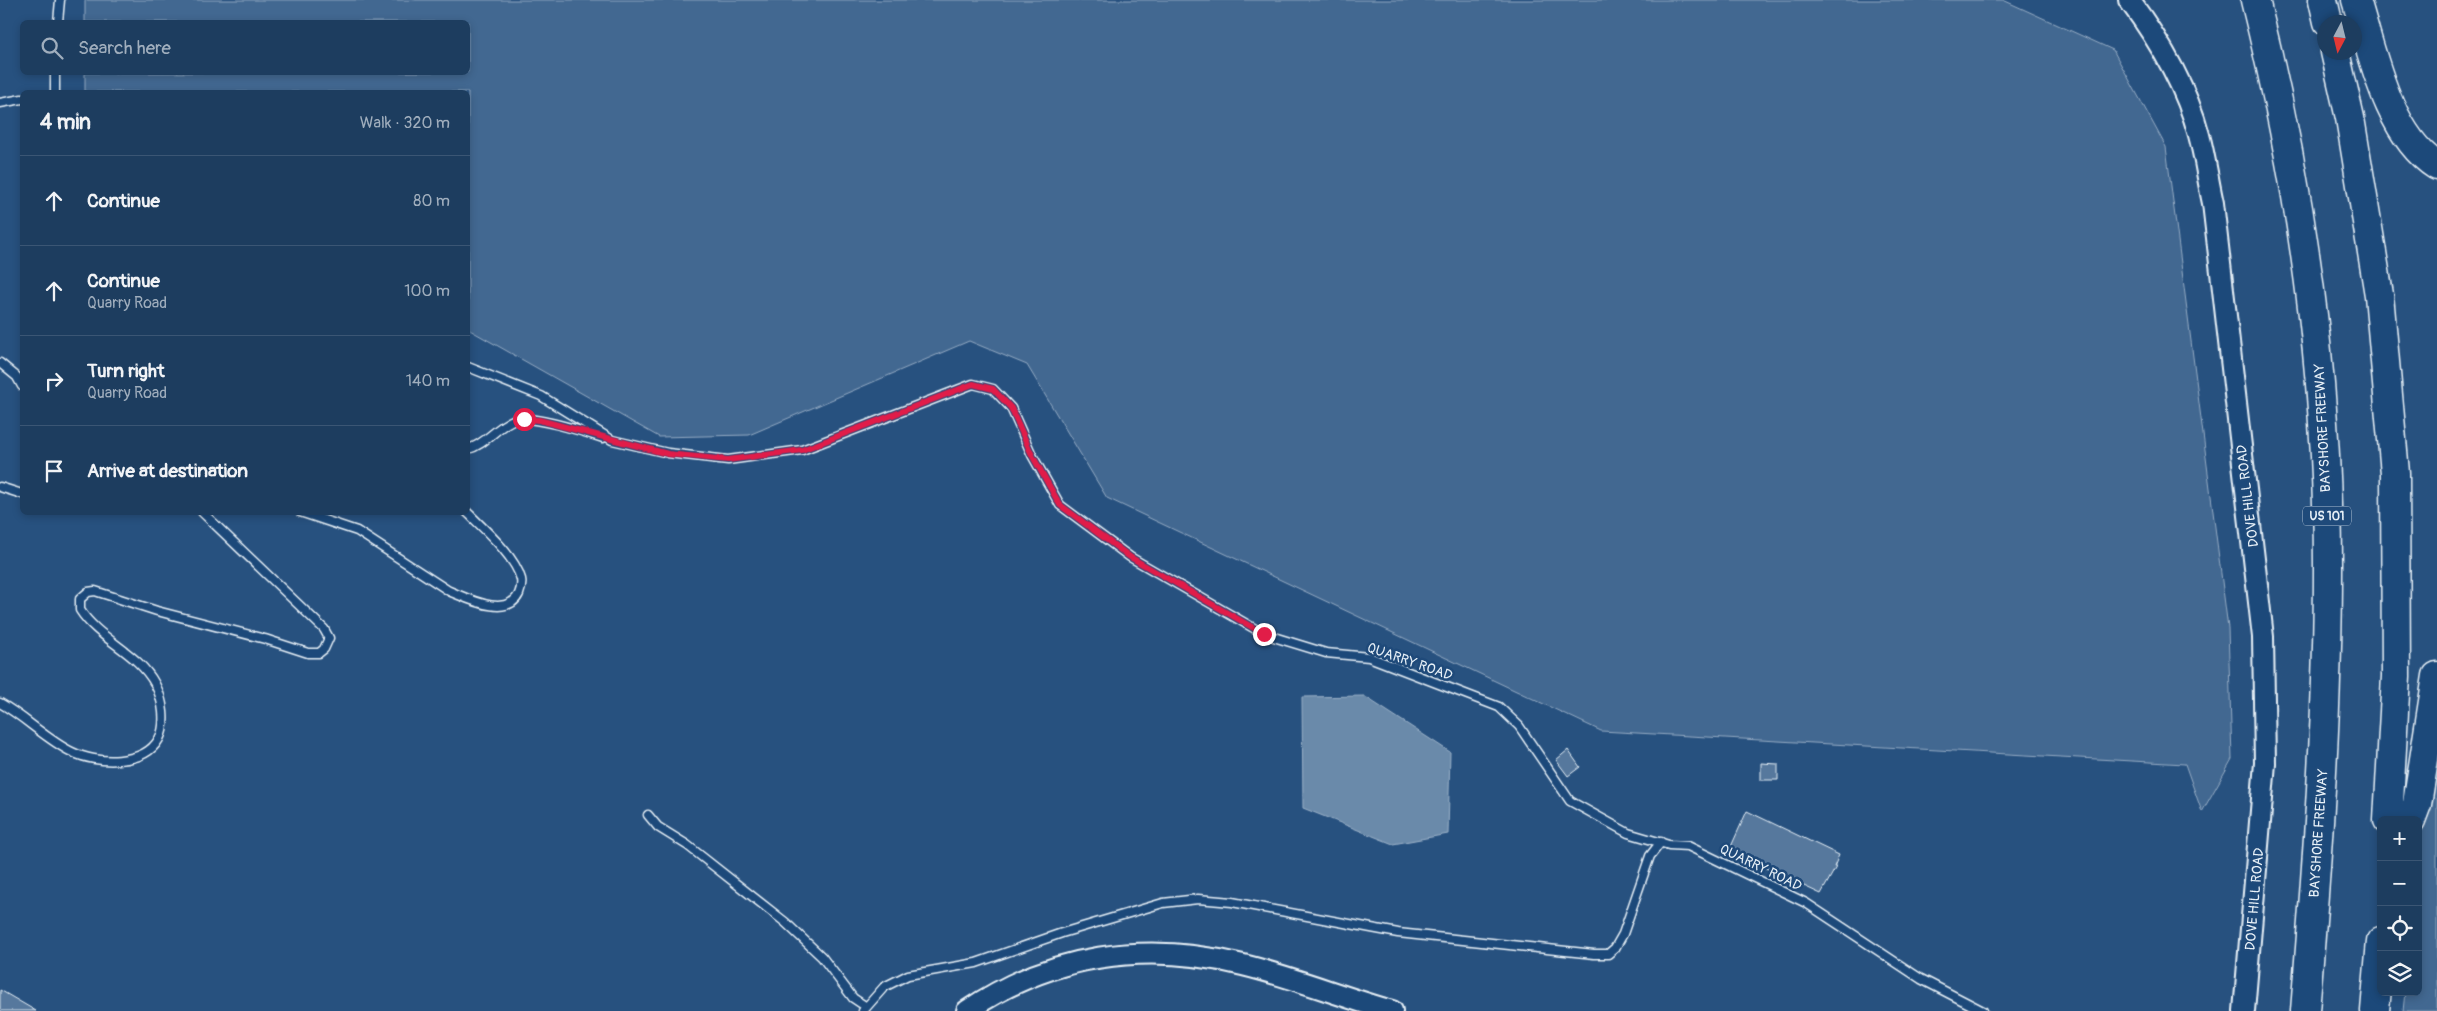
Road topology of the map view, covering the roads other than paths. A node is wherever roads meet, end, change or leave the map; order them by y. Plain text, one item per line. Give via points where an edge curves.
1 (60, 0) edge
2 (2129, 0) edge
3 (2255, 0) edge
4 (2323, 0) edge
5 (2356, 0) edge
6 (2326, 15) edge
7 (58, 20) edge
8 (2337, 60) edge
9 (55, 75) edge
10 (54, 90) edge
11 (20, 99) edge
12 (0, 102) edge
13 (2437, 166) edge
14 (0, 362) edge
15 (470, 368) edge
16 (20, 383) edge
17 (612, 440) junction
18 (470, 448) edge
19 (0, 487) edge
20 (20, 493) edge
21 (470, 514) edge
22 (205, 515) edge
23 (309, 515) edge
24 (2437, 676) edge
25 (0, 703) edge
26 (648, 815) dead end
27 (2388, 816) edge
28 (2412, 816) edge
29 (1661, 842) junction
30 (2380, 951) edge
31 (864, 1009) edge
32 (967, 1011) edge
33 (1392, 1011) edge
34 (1983, 1011) edge
35 (2244, 1011) edge
36 (2305, 1011) edge
37 (2375, 1011) edge

1 - 7 lane
2 - 35 street, DOVE HILL ROAD via 2177,75 2199,134 2213,203 2260,607 2265,763
3 - 36 highway, BAYSHORE FREEWAY / US 101 via 2288,148 2301,224 2313,307 2324,441 2328,564 2327,697
4 - 6 highway
5 - 13 highway via 2386,92 2403,132
8 - 27 highway via 2350,118 2379,295 2395,473 2396,676
9 - 10 lane
11 - 12 lane
14 - 16 lane
15 - 17 lane via 541,396
17 - 18 lane, QUARRY ROAD via 539,420 514,420
17 - 29 lane, QUARRY ROAD via 668,454 728,460 802,450 973,384 993,389 1011,408 1060,505 1130,557 1264,634 1326,653 1369,657 1499,707 1519,726 1570,800 1628,833
19 - 20 lane
21 - 23 lane via 512,562 521,578 519,594 509,605 499,606 449,591 357,531
22 - 25 lane via 324,629 329,638 324,649 319,653 308,653 95,591 88,592 80,599 80,610 148,671 156,686 163,711 157,743 133,758 105,760 72,753
24 - 28 highway
26 - 31 lane via 658,827 687,845 785,922 822,957
29 - 31 lane via 1650,856 1626,925 1615,948 1608,954 1398,933 1198,899 1163,903 976,963 908,975 884,987
29 - 34 lane, QUARRY ROAD via 1688,846 1806,903 1921,979
30 - 37 highway
32 - 33 street via 991,994 1043,970 1111,954 1178,953 1243,965

